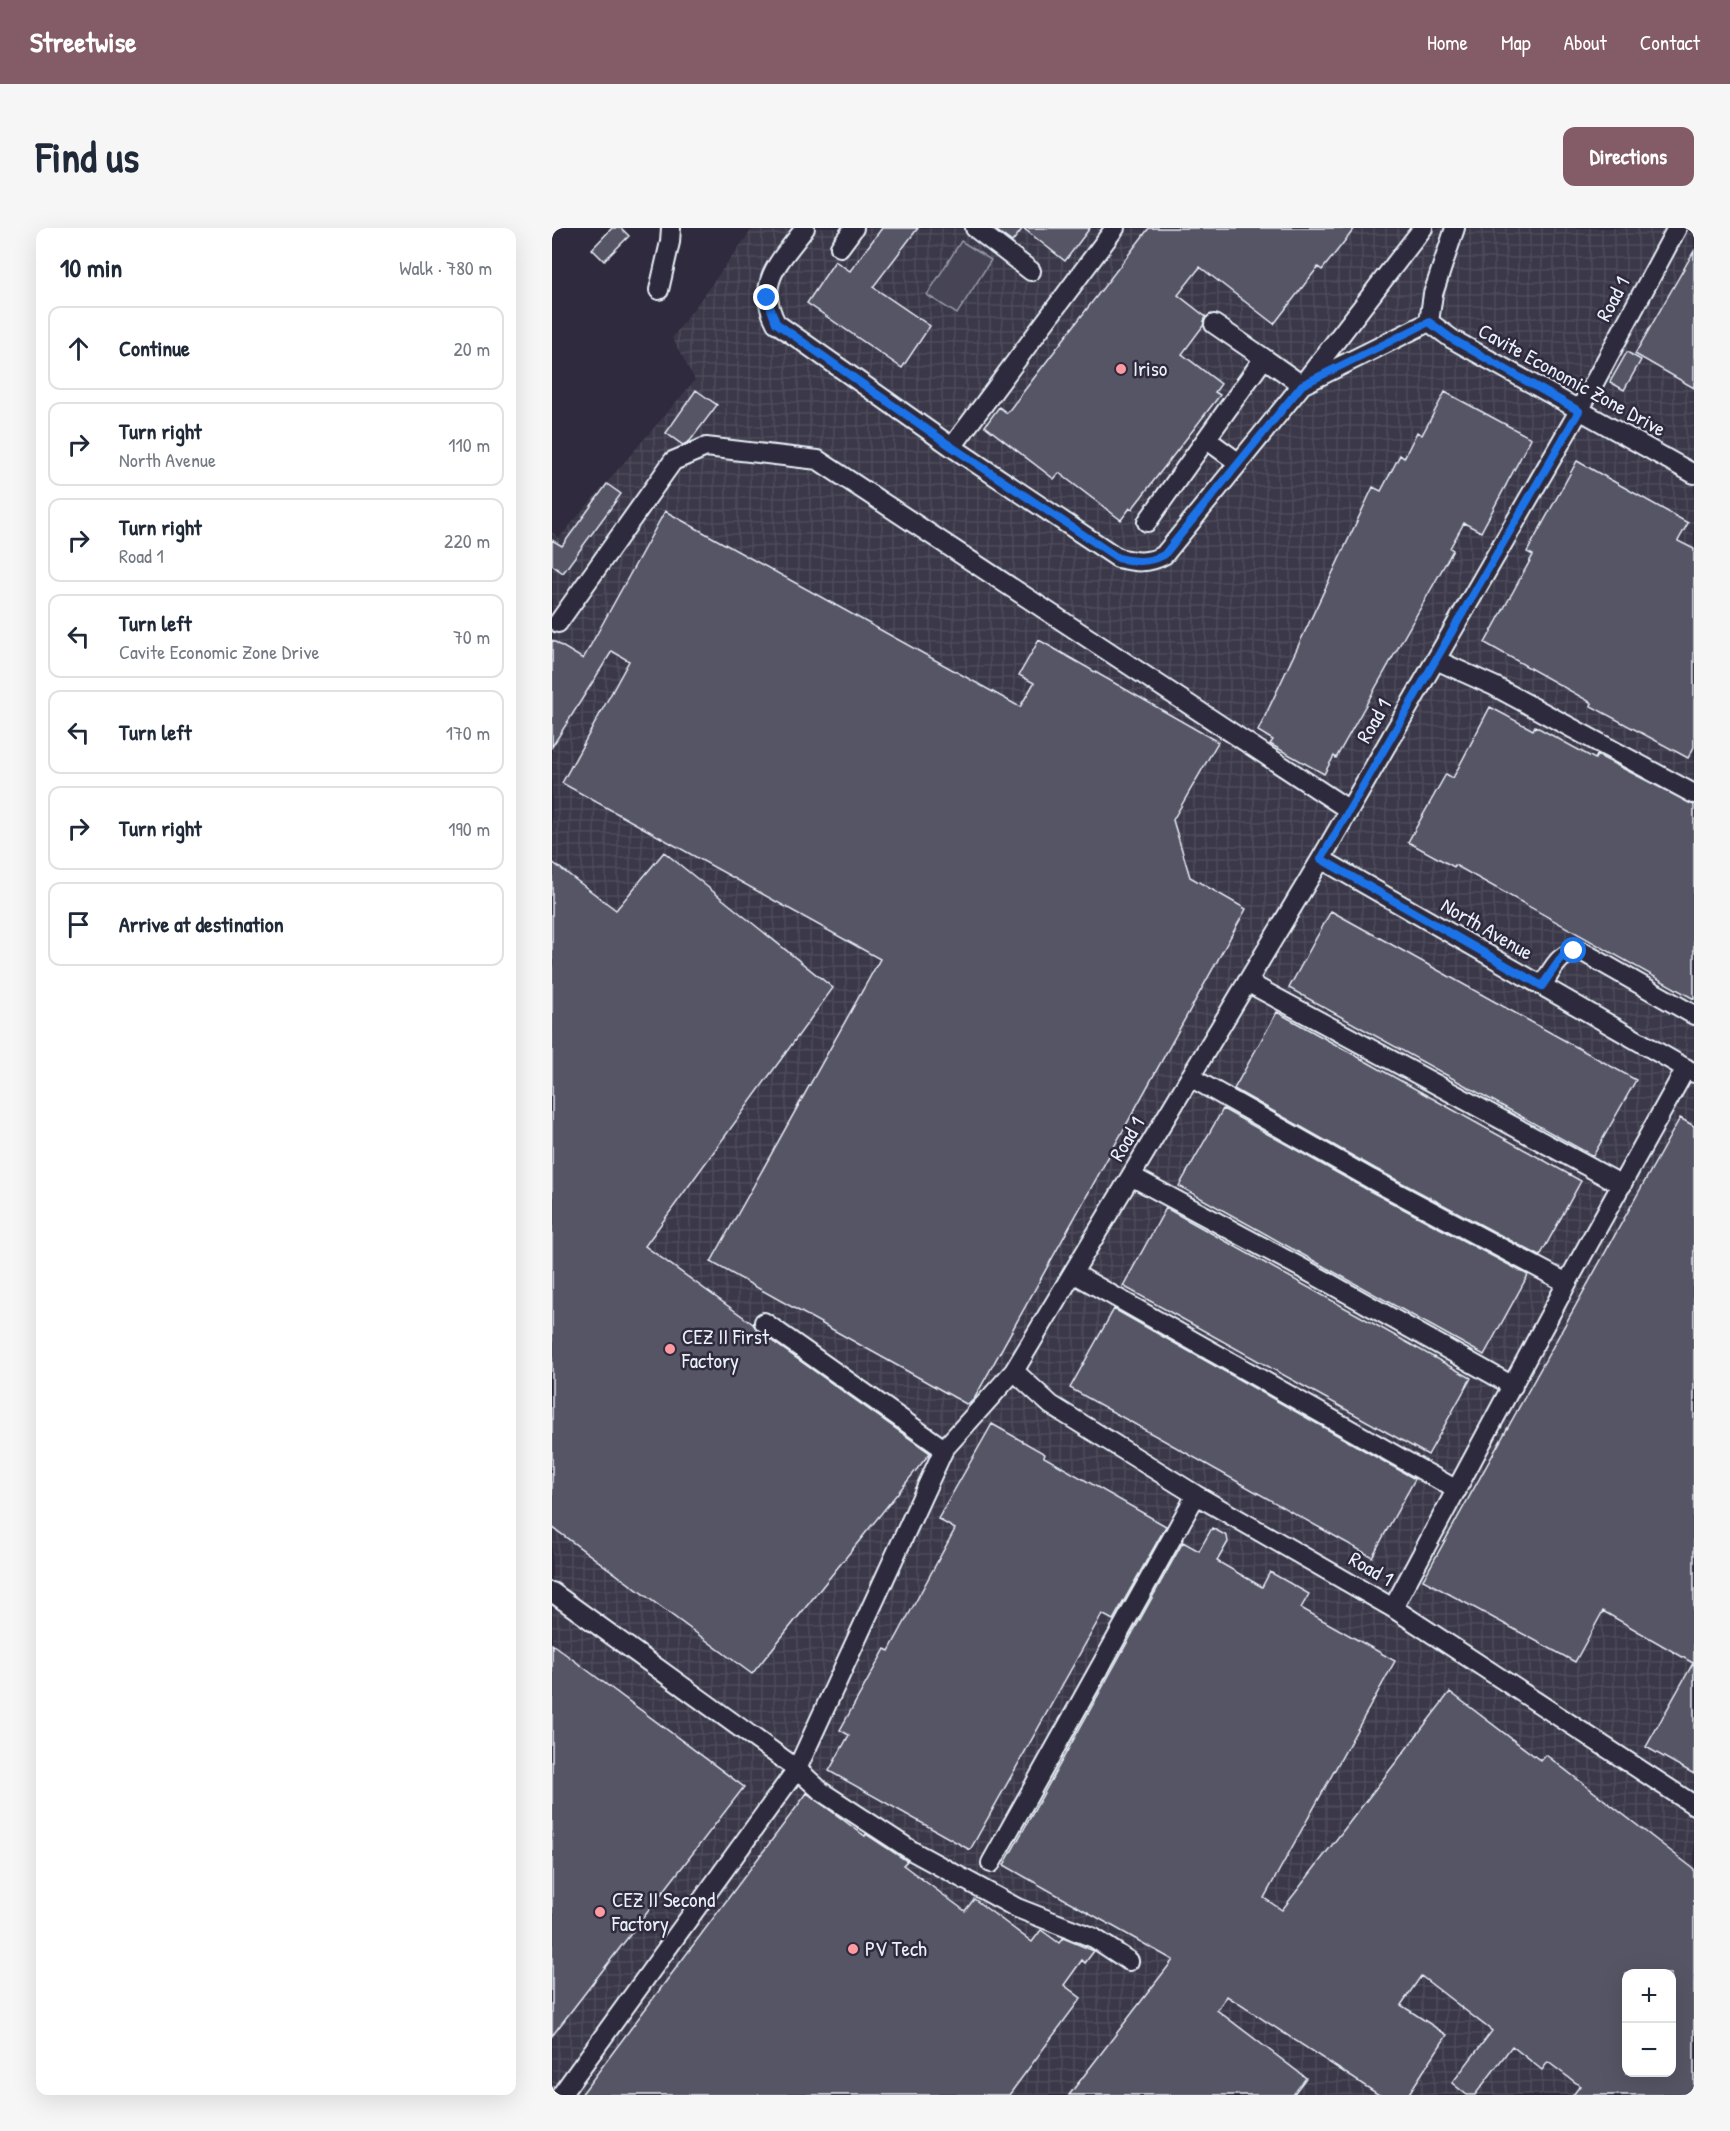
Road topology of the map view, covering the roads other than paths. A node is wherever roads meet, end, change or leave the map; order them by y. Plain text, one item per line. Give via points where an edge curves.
1 (671, 228) edge
2 (805, 228) edge
3 (854, 228) edge
4 (975, 228) edge
5 (1115, 228) edge
6 (1423, 228) edge
7 (1455, 228) edge
8 (1677, 228) edge
9 (840, 247) dead end
10 (1030, 271) dead end
11 (659, 290) dead end
12 (1429, 322) junction
13 (1214, 324) dead end
14 (1264, 358) junction
15 (1302, 385) junction
16 (1579, 411) junction
17 (1206, 440) junction
18 (952, 447) junction
19 (1239, 463) junction
20 (1694, 474) edge
21 (1147, 522) dead end
22 (558, 623) dead end
23 (1436, 660) junction
24 (1694, 794) edge
25 (1349, 810) junction
26 (1321, 859) junction
27 (1247, 982) junction
28 (1542, 986) junction
29 (1694, 1015) edge
30 (1690, 1070) edge
31 (1190, 1077) junction
32 (1131, 1176) junction
33 (1623, 1185) junction
34 (1073, 1273) junction
35 (1567, 1283) junction
36 (765, 1322) dead end
37 (1014, 1371) junction
38 (1513, 1386) junction
39 (944, 1449) junction
40 (1457, 1490) junction
41 (1196, 1496) junction
42 (552, 1592) edge
43 (1393, 1608) junction
44 (797, 1769) junction
45 (1694, 1805) edge
46 (991, 1863) dead end
47 (1129, 1962) dead end
48 (561, 2095) edge

1 - 11 street
2 - 18 street via 772,274 767,298 776,323
3 - 9 street
4 - 10 street
5 - 18 street
6 - 15 street
7 - 12 street via 1433,294
8 - 16 street, Road 1
12 - 15 street
12 - 16 street, Cavite Economic Zone Drive
13 - 14 street
14 - 15 street
14 - 17 street
15 - 19 street
16 - 20 street, Cavite Economic Zone Drive
16 - 23 street, Road 1
17 - 19 street
17 - 21 street
18 - 19 street via 1118,558 1133,562 1147,562 1164,555
22 - 25 street via 674,461 706,447 818,460
23 - 24 street via 1494,686
23 - 25 street, Road 1
25 - 26 street, Road 1
26 - 27 street, Road 1
26 - 28 street, North Avenue
27 - 31 street, Road 1
27 - 33 street
28 - 29 street via 1563,955 1583,952
28 - 30 street, North Avenue
30 - 33 street
31 - 32 street, Road 1
31 - 35 street
32 - 34 street, Road 1
32 - 38 street
33 - 35 street
34 - 37 street, Road 1
34 - 40 street
35 - 38 street
36 - 39 street
37 - 39 street
37 - 41 street, Road 1 via 1051,1405
38 - 40 street
39 - 44 street
40 - 43 street
41 - 43 street, Road 1
41 - 46 street
42 - 44 street
43 - 45 street, Road 1
44 - 47 street via 832,1799 914,1852 1017,1908 1094,1938
44 - 48 street

